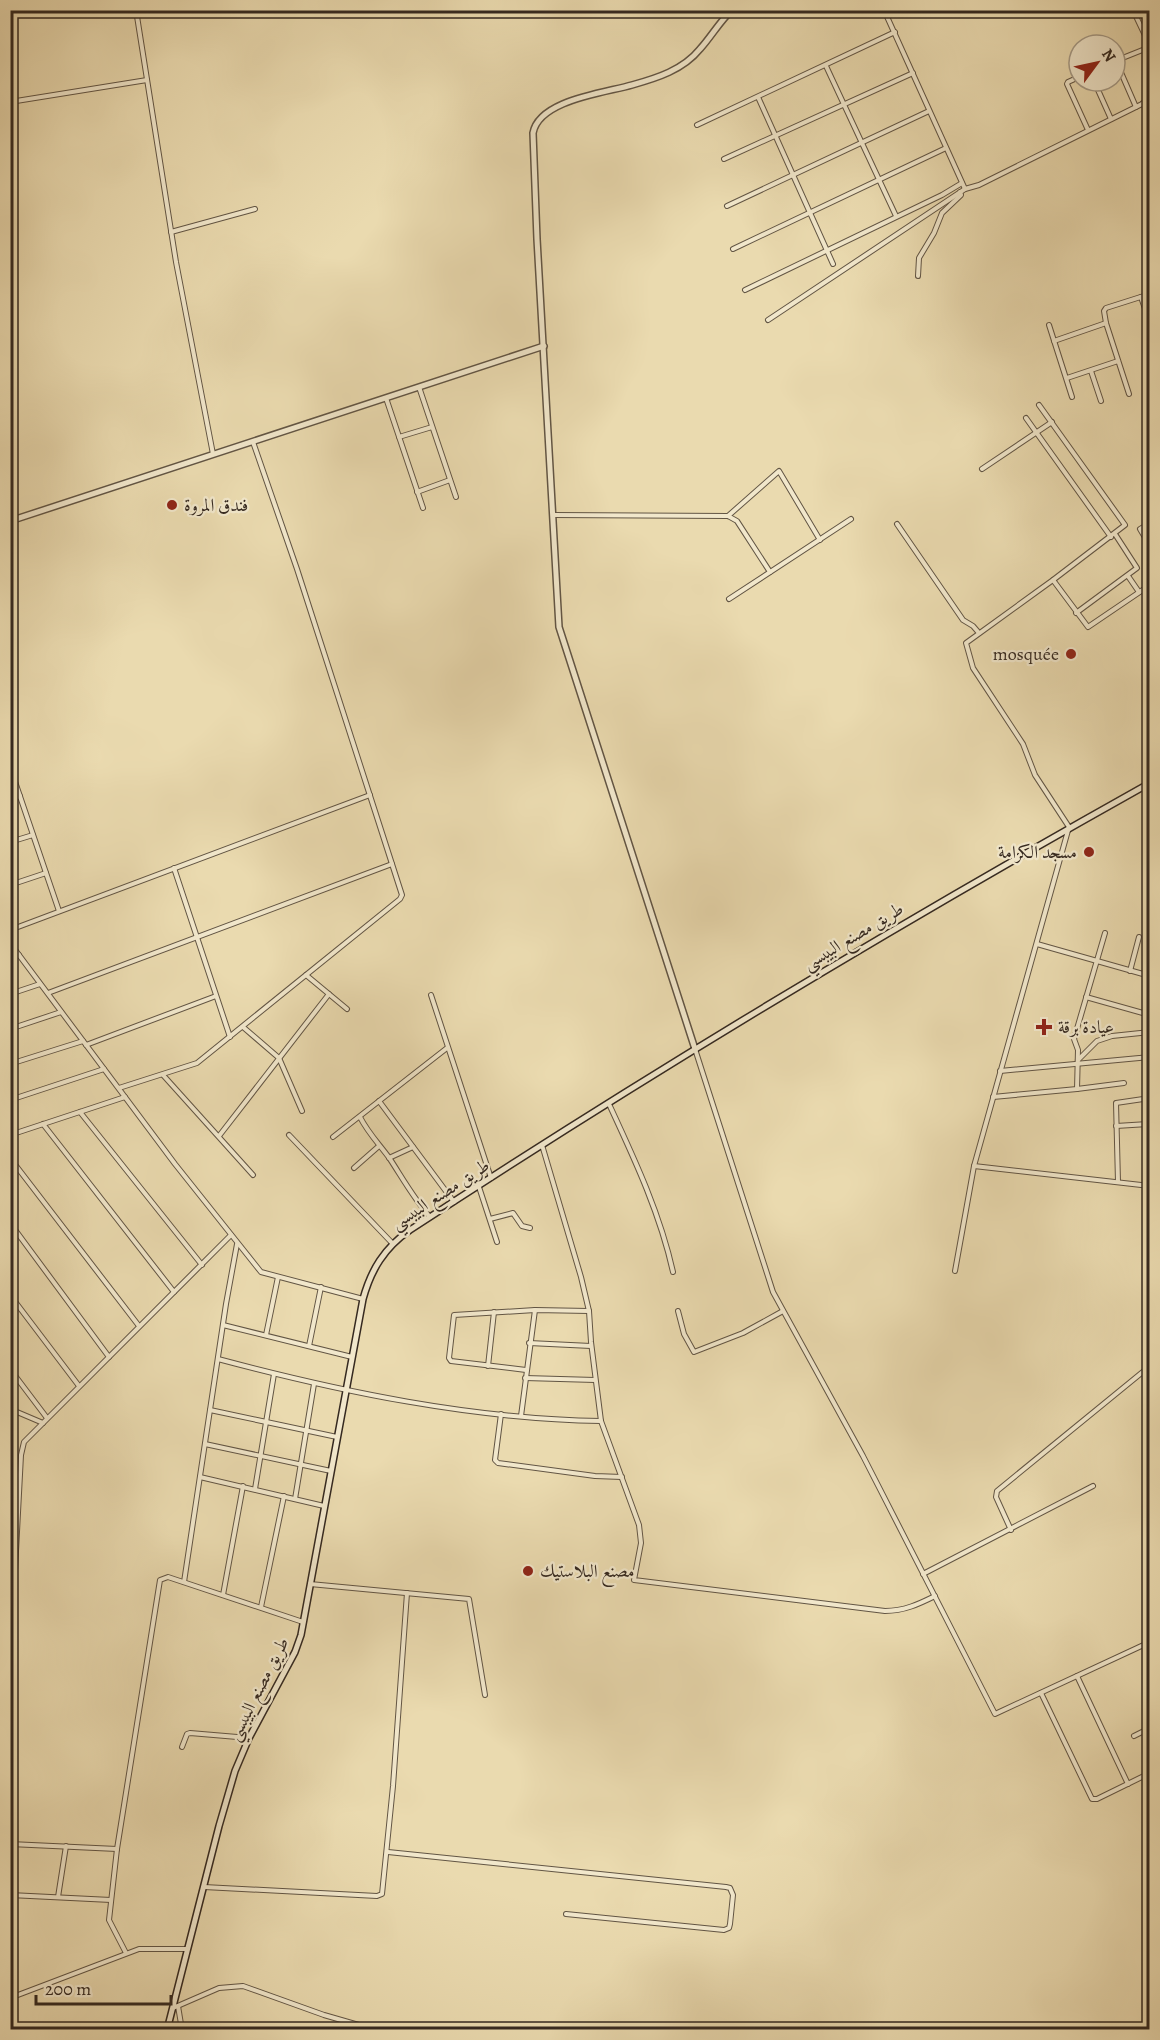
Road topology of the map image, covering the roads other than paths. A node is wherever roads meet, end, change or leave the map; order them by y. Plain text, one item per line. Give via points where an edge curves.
1 (136, 10) edge
2 (732, 10) edge
3 (884, 10) edge
4 (1133, 10) edge
5 (895, 32) junction
6 (1149, 46) edge
7 (1127, 56) edge
8 (826, 66) junction
9 (913, 73) junction
10 (147, 80) junction
11 (1127, 87) edge
12 (1071, 93) edge
13 (1099, 93) edge
14 (758, 97) junction
15 (1149, 100) edge
16 (10, 102) edge
17 (1143, 103) junction
18 (844, 105) junction
19 (1136, 107) junction
20 (930, 111) junction
21 (1149, 116) edge
22 (1111, 119) junction
23 (698, 125) dead end
24 (1089, 130) junction
25 (775, 137) junction
26 (861, 142) junction
27 (946, 148) junction
28 (724, 159) dead end
29 (792, 175) junction
30 (879, 181) junction
31 (962, 183) junction
32 (965, 189) junction
33 (960, 192) junction
34 (940, 204) junction
35 (727, 206) dead end
36 (255, 209) dead end
37 (944, 210) junction
38 (809, 212) junction
39 (896, 216) junction
40 (171, 232) junction
41 (733, 249) dead end
42 (826, 249) junction
43 (833, 264) dead end
44 (918, 276) dead end
45 (745, 290) dead end
46 (1149, 294) edge
47 (1141, 297) junction
48 (768, 320) dead end
49 (1106, 323) junction
50 (1149, 323) edge
51 (1049, 325) dead end
52 (1054, 341) junction
53 (544, 346) junction
54 (1118, 361) junction
55 (1091, 370) junction
56 (1067, 378) junction
57 (419, 387) junction
58 (1130, 394) dead end
59 (1072, 397) dead end
60 (386, 398) junction
61 (1101, 401) dead end
62 (1039, 405) dead end
63 (1026, 418) dead end
64 (1052, 422) junction
65 (432, 427) junction
66 (1036, 433) junction
67 (399, 437) junction
68 (253, 442) junction
69 (213, 454) junction
70 (982, 469) dead end
71 (450, 480) junction
72 (417, 492) junction
73 (456, 497) dead end
74 (423, 508) dead end
75 (552, 515) junction
76 (728, 516) junction
77 (851, 519) dead end
78 (10, 521) edge
79 (897, 524) dead end
80 (1149, 524) edge
81 (1113, 535) junction
82 (820, 540) junction
83 (1149, 546) edge
84 (770, 572) junction
85 (1128, 576) junction
86 (1053, 580) junction
87 (1149, 585) edge
88 (1139, 592) junction
89 (729, 599) dead end
90 (1076, 613) junction
91 (978, 633) junction
92 (10, 767) edge
93 (1149, 783) edge
94 (370, 795) junction
95 (20, 796) junction
96 (10, 799) edge
97 (1069, 827) junction
98 (33, 835) junction
99 (10, 842) edge
100 (393, 864) junction
101 (174, 868) junction
102 (46, 873) junction
103 (10, 885) edge
104 (59, 911) junction
105 (10, 930) edge
106 (1105, 933) dead end
107 (197, 937) junction
108 (1139, 937) dead end
109 (10, 943) edge
110 (1037, 944) junction
111 (19, 955) junction
112 (10, 958) edge
113 (1096, 962) junction
114 (1130, 971) junction
115 (306, 975) junction
116 (1149, 976) edge
117 (40, 984) junction
118 (48, 993) junction
119 (10, 994) edge
120 (329, 994) junction
121 (431, 995) dead end
122 (216, 996) junction
123 (1086, 997) junction
124 (347, 1009) dead end
125 (61, 1012) junction
126 (1149, 1015) edge
127 (243, 1027) junction
128 (10, 1029) edge
129 (1149, 1032) edge
130 (230, 1037) junction
131 (83, 1041) junction
132 (86, 1046) junction
133 (447, 1048) junction
134 (696, 1049) junction
135 (1149, 1057) edge
136 (279, 1058) junction
137 (1077, 1062) junction
138 (10, 1064) edge
139 (104, 1069) junction
140 (1000, 1071) junction
141 (163, 1074) junction
142 (1124, 1083) dead end
143 (118, 1088) junction
144 (1077, 1089) junction
145 (993, 1096) junction
146 (125, 1097) junction
147 (1148, 1098) edge
148 (10, 1100) edge
149 (379, 1101) junction
150 (609, 1104) junction
151 (302, 1111) dead end
152 (80, 1112) junction
153 (360, 1117) junction
154 (43, 1124) junction
155 (1148, 1124) edge
156 (1116, 1126) junction
157 (10, 1135) edge
158 (219, 1136) junction
159 (289, 1136) dead end
160 (333, 1137) dead end
161 (542, 1145) junction
162 (379, 1146) junction
163 (413, 1147) junction
164 (10, 1158) edge
165 (389, 1158) junction
166 (974, 1166) junction
167 (354, 1168) dead end
168 (253, 1175) dead end
169 (492, 1178) junction
170 (1118, 1182) junction
171 (1148, 1186) edge
172 (479, 1187) junction
173 (454, 1203) junction
174 (430, 1218) junction
175 (490, 1219) junction
176 (10, 1223) edge
177 (530, 1228) dead end
178 (231, 1235) junction
179 (497, 1242) dead end
180 (237, 1243) junction
181 (393, 1244) junction
182 (202, 1264) junction
183 (955, 1271) dead end
184 (673, 1272) dead end
185 (278, 1277) junction
186 (321, 1287) junction
187 (174, 1292) junction
188 (10, 1295) edge
189 (363, 1299) junction
190 (535, 1310) junction
191 (589, 1311) junction
192 (678, 1311) dead end
193 (783, 1311) junction
194 (494, 1312) junction
195 (223, 1325) junction
196 (140, 1326) junction
197 (266, 1335) junction
198 (529, 1343) junction
199 (309, 1346) junction
200 (591, 1346) junction
201 (109, 1357) junction
202 (352, 1358) junction
203 (218, 1359) junction
204 (488, 1366) junction
205 (1149, 1366) edge
206 (10, 1369) edge
207 (526, 1370) junction
208 (274, 1374) junction
209 (525, 1378) junction
210 (596, 1380) junction
211 (314, 1384) junction
212 (79, 1386) junction
213 (345, 1390) junction
214 (10, 1409) edge
215 (210, 1410) junction
216 (501, 1414) junction
217 (521, 1416) junction
218 (47, 1418) junction
219 (601, 1421) junction
220 (43, 1423) junction
221 (266, 1423) junction
222 (305, 1431) junction
223 (337, 1437) junction
224 (205, 1444) junction
225 (261, 1455) junction
226 (300, 1465) junction
227 (331, 1471) junction
228 (200, 1477) junction
229 (622, 1477) junction
230 (243, 1486) junction
231 (1093, 1486) dead end
232 (255, 1489) junction
233 (284, 1496) junction
234 (295, 1499) junction
235 (324, 1506) junction
236 (1011, 1530) junction
237 (923, 1574) junction
238 (184, 1582) junction
239 (310, 1584) junction
240 (407, 1593) junction
241 (223, 1595) junction
242 (935, 1596) junction
243 (261, 1607) junction
244 (304, 1622) junction
245 (1149, 1642) edge
246 (10, 1666) edge
247 (1077, 1676) junction
248 (1041, 1693) junction
249 (485, 1695) dead end
250 (1149, 1728) edge
251 (1134, 1736) dead end
252 (249, 1738) junction
253 (182, 1747) dead end
254 (1149, 1773) edge
255 (1128, 1784) junction
256 (10, 1844) edge
257 (66, 1846) junction
258 (117, 1849) junction
259 (388, 1852) junction
260 (204, 1887) junction
261 (10, 1895) edge
262 (58, 1898) junction
263 (111, 1900) junction
264 (566, 1914) dead end
265 (188, 1949) junction
266 (126, 1953) junction
267 (10, 1998) edge
268 (176, 2007) junction
269 (167, 2030) edge
270 (182, 2030) edge
271 (376, 2030) edge

1 - 10 street
2 - 53 street via 697,53 675,70 553,108 534,127
3 - 5 street
4 - 6 street
5 - 8 street
5 - 9 street
6 - 7 street
8 - 14 street
8 - 18 street
9 - 18 street
9 - 20 street
10 - 16 street
10 - 40 street
11 - 19 street
12 - 24 street
13 - 22 street
14 - 23 street
14 - 25 street
15 - 17 street
17 - 19 street
17 - 21 street
18 - 25 street
18 - 26 street
19 - 22 street
20 - 26 street
20 - 27 street
22 - 24 street
24 - 32 street
25 - 28 street
25 - 29 street
26 - 29 street
26 - 30 street
27 - 30 street
27 - 31 street
29 - 35 street
29 - 38 street
30 - 38 street
30 - 39 street
31 - 32 street
31 - 39 street
32 - 33 street
33 - 34 street
33 - 37 street
34 - 37 street
34 - 48 street
36 - 40 street
37 - 44 street via 919,258
38 - 41 street
38 - 42 street
39 - 42 street
40 - 69 street
42 - 43 street
42 - 45 street
46 - 47 street
47 - 49 street via 1106,308
47 - 50 street
49 - 52 street
49 - 54 street
51 - 52 street
52 - 56 street
53 - 57 street
53 - 75 street
54 - 55 street
54 - 58 street
55 - 56 street
55 - 61 street
56 - 59 street
57 - 60 street
57 - 65 street
60 - 67 street
60 - 68 street
62 - 64 street
63 - 66 street
64 - 66 street
64 - 81 street via 1125,523
65 - 67 street
65 - 71 street
66 - 70 street
66 - 81 street
67 - 72 street
68 - 69 street
68 - 94 street
69 - 78 street
71 - 72 street
71 - 73 street
72 - 74 street
75 - 76 street
75 - 134 street via 561,635
76 - 82 street via 779,471
76 - 84 street via 737,521
77 - 82 street
79 - 91 street via 963,620
80 - 83 street via 1140,530
81 - 85 street via 1136,566
81 - 86 street
82 - 84 street
84 - 89 street
85 - 88 street
85 - 90 street
86 - 90 street
86 - 91 street
87 - 88 street
88 - 90 street via 1090,627
91 - 97 street via 965,645 973,668 1023,744 1035,775
92 - 95 street
93 - 97 street, طريق مصنع البيبسي
94 - 100 street
94 - 101 street
95 - 96 street
95 - 98 street
97 - 110 street
97 - 134 street, طريق مصنع البيبسي
98 - 99 street
98 - 102 street
100 - 107 street
100 - 115 street via 402,897
101 - 104 street
101 - 107 street
102 - 103 street
102 - 104 street
104 - 105 street
106 - 113 street
107 - 118 street
107 - 122 street
108 - 114 street
109 - 111 street
110 - 113 street
110 - 140 street
111 - 112 street
111 - 117 street
113 - 114 street
113 - 123 street
114 - 116 street
115 - 120 street
115 - 127 street
117 - 118 street
117 - 119 street
118 - 125 street
120 - 124 street
120 - 136 street
121 - 133 street
122 - 130 street
122 - 132 street
123 - 126 street
123 - 137 street via 1074,1038
125 - 128 street
125 - 131 street
127 - 130 street
127 - 136 street
129 - 137 street via 1097,1041
130 - 141 street via 197,1062
131 - 132 street
131 - 138 street
132 - 139 street
133 - 149 street
133 - 169 street
134 - 150 street, طريق مصنع البيبسي
134 - 193 street via 771,1285
135 - 137 street
136 - 151 street
136 - 158 street
137 - 140 street
137 - 144 street
139 - 143 street
139 - 148 street
140 - 145 street
141 - 143 street
141 - 158 street
142 - 144 street
143 - 146 street
144 - 145 street
145 - 166 street
146 - 152 street
146 - 178 street
147 - 155 street
147 - 156 street via 1117,1101
149 - 153 street
149 - 163 street
150 - 161 street, طريق مصنع البيبسي
150 - 184 street via 654,1209
152 - 154 street
152 - 182 street
153 - 160 street
153 - 162 street
154 - 157 street
154 - 187 street
155 - 156 street
155 - 171 street
156 - 170 street
158 - 168 street
159 - 181 street
161 - 169 street, طريق مصنع البيبسي
161 - 191 street
162 - 165 street
162 - 167 street
163 - 165 street
163 - 173 street
164 - 196 street
165 - 174 street
166 - 170 street
166 - 183 street
169 - 172 street, طريق مصنع البيبسي
170 - 171 street
172 - 173 street, طريق مصنع البيبسي
172 - 175 street
173 - 174 street, طريق مصنع البيبسي
174 - 181 street, طريق مصنع البيبسي
175 - 177 street via 513,1213 522,1227
175 - 179 street
176 - 201 street
178 - 180 street
178 - 182 street
180 - 185 street via 261,1272
180 - 195 street
181 - 189 street, طريق مصنع البيبسي via 374,1268
182 - 187 street
185 - 186 street
185 - 197 street
186 - 189 street
186 - 199 street
187 - 196 street
188 - 212 street
189 - 202 street, طريق مصنع البيبسي
190 - 191 street
190 - 194 street
190 - 198 street
191 - 200 street
192 - 193 street via 694,1352 743,1333
193 - 237 street
194 - 204 street
194 - 204 street via 457,1313 453,1317 451,1361
195 - 197 street
195 - 203 street
196 - 201 street
197 - 199 street
198 - 200 street
198 - 207 street
199 - 202 street
200 - 210 street
201 - 212 street
202 - 213 street, طريق مصنع البيبسي
203 - 208 street
203 - 215 street
204 - 207 street
205 - 236 street via 997,1491
206 - 218 street
207 - 209 street
208 - 211 street
208 - 221 street
209 - 210 street
209 - 217 street
210 - 219 street
211 - 213 street
211 - 222 street
212 - 218 street
213 - 216 street
213 - 223 street, طريق مصنع البيبسي
214 - 220 street
215 - 221 street
215 - 224 street
216 - 217 street
216 - 229 street via 495,1460 498,1463
217 - 219 street
218 - 220 street
219 - 229 street
220 - 246 street via 24,1442 21,1455
221 - 222 street
221 - 225 street
222 - 223 street
222 - 226 street
223 - 227 street, طريق مصنع البيبسي
224 - 225 street
224 - 228 street
225 - 226 street
225 - 232 street
226 - 227 street
226 - 234 street
227 - 235 street, طريق مصنع البيبسي
228 - 230 street
228 - 238 street
229 - 242 street via 635,1510 641,1543 634,1580 885,1611 897,1611
230 - 232 street
230 - 241 street
231 - 236 street
232 - 233 street
233 - 234 street
233 - 243 street
234 - 235 street
235 - 239 street, طريق مصنع البيبسي
236 - 237 street
237 - 242 street
238 - 241 street
238 - 258 street via 168,1577 160,1580
239 - 240 street
239 - 244 street, طريق مصنع البيبسي
240 - 249 street via 469,1599
240 - 259 street
241 - 243 street
242 - 248 street via 995,1714
243 - 244 street
244 - 252 street, طريق مصنع البيبسي via 295,1652
245 - 247 street
247 - 248 street
247 - 255 street
248 - 255 street via 1092,1799
250 - 251 street
252 - 253 street via 190,1733
252 - 260 street, طريق مصنع البيبسي via 235,1770
254 - 255 street
256 - 257 street
257 - 258 street
257 - 262 street
258 - 263 street
259 - 260 street via 384,1892 377,1896
259 - 264 street via 726,1887 732,1891 730,1924 724,1930
260 - 265 street, طريق مصنع البيبسي
261 - 262 street
262 - 263 street
263 - 266 street via 109,1920
265 - 266 street via 139,1949
265 - 268 street, طريق مصنع البيبسي
266 - 267 street
268 - 269 street, طريق مصنع البيبسي
268 - 270 street
268 - 271 street via 219,1988 243,1986

